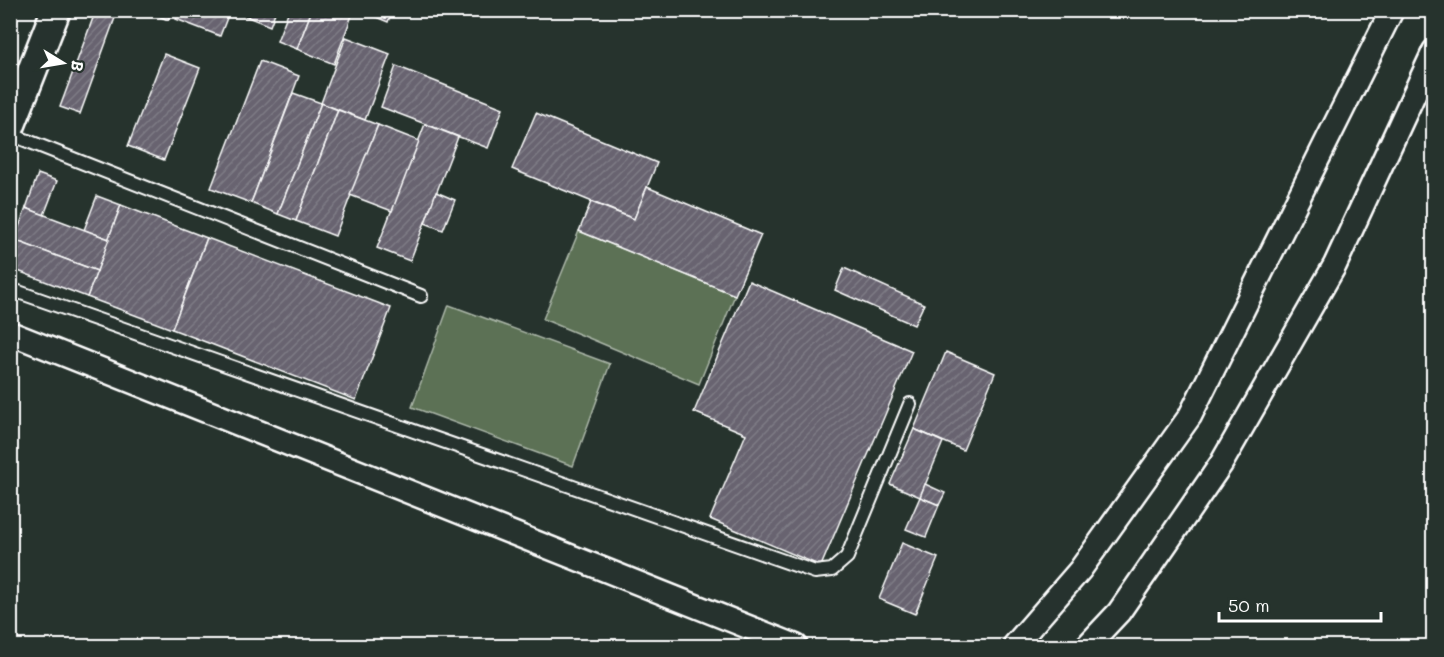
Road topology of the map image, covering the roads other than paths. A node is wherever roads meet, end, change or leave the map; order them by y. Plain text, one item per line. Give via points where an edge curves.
1 (56, 10) edge
2 (1392, 10) edge
3 (1434, 51) edge
4 (10, 127) edge
5 (10, 134) edge
6 (10, 289) edge
7 (421, 296) dead end
8 (10, 333) edge
9 (910, 404) dead end
10 (796, 646) edge
11 (1014, 646) edge
12 (1087, 646) edge

1 - 4 street
2 - 11 street via 1190,416 1080,570
3 - 12 street via 1335,265 1221,464 1119,612
5 - 7 lane
6 - 9 lane via 815,572 832,570 847,557
8 - 10 street

